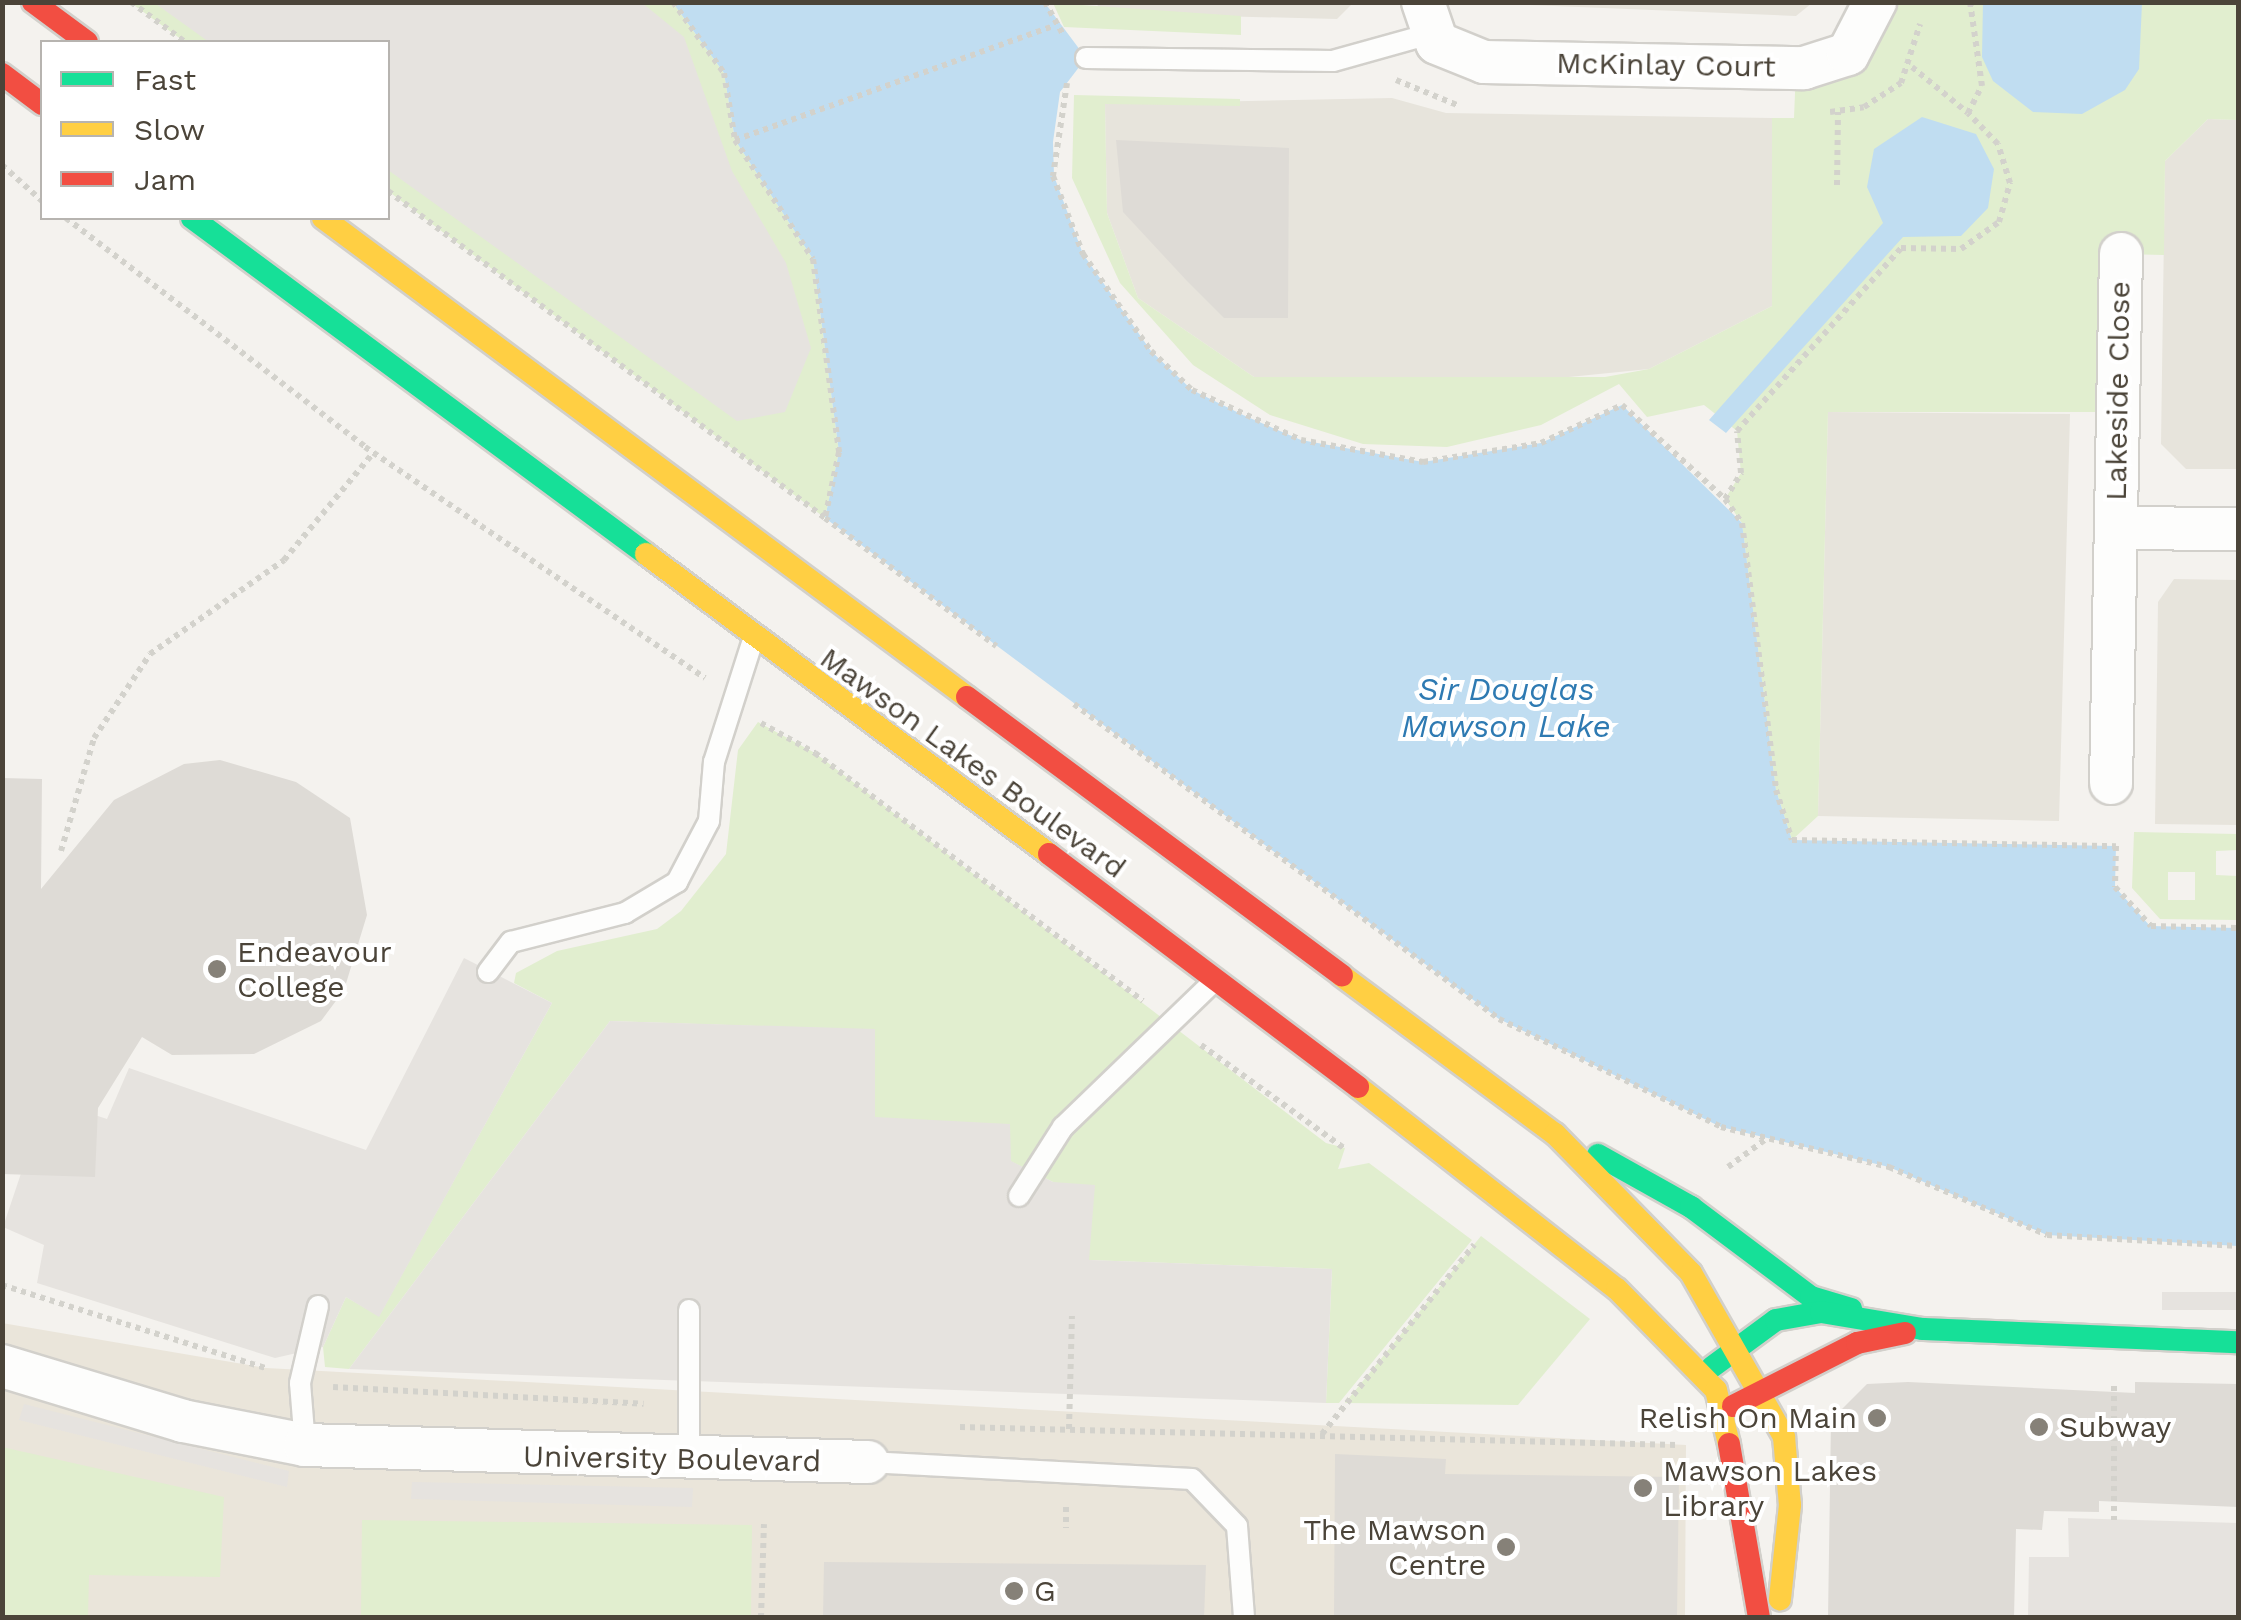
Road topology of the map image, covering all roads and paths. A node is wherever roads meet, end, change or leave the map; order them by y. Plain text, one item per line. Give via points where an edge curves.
1 (32, 2) edge
2 (131, 2) edge
3 (673, 2) edge
4 (1045, 2) edge
5 (1875, 2) edge
6 (1970, 2) edge
7 (1426, 18) edge
8 (1054, 26) junction
9 (84, 40) edge
10 (182, 40) edge
11 (1086, 58) junction
12 (1912, 67) dead end
13 (2, 74) edge
14 (40, 102) edge
15 (1838, 112) dead end
16 (1968, 113) junction
17 (734, 140) junction
18 (2, 164) edge
19 (1837, 185) dead end
20 (390, 192) edge
21 (40, 200) edge
22 (69, 220) edge
23 (195, 220) edge
24 (327, 220) edge
25 (2120, 254) dead end
26 (373, 454) junction
27 (1725, 499) junction
28 (824, 518) junction
29 (2116, 528) junction
30 (2238, 529) edge
31 (753, 640) junction
32 (1010, 657) dead end
33 (1058, 692) dead end
34 (730, 696) junction
35 (2112, 784) dead end
36 (61, 851) dead end
37 (2238, 928) edge
38 (488, 972) dead end
39 (1218, 978) junction
40 (1174, 1024) junction
41 (1554, 1134) junction
42 (1767, 1139) junction
43 (1364, 1145) dead end
44 (1714, 1182) dead end
45 (1018, 1196) dead end
46 (1481, 1236) dead end
47 (2238, 1246) edge
48 (2, 1285) edge
49 (318, 1306) dead end
50 (689, 1310) dead end
51 (1072, 1316) dead end
52 (1923, 1329) junction
53 (2114, 1340) junction
54 (2238, 1342) edge
55 (1741, 1345) junction
56 (2, 1366) edge
57 (1706, 1372) junction
58 (300, 1382) junction
59 (1763, 1388) junction
60 (1724, 1411) junction
61 (689, 1415) junction
62 (949, 1426) dead end
63 (1069, 1428) junction
64 (1322, 1434) junction
65 (305, 1445) junction
66 (1686, 1445) dead end
67 (689, 1459) junction
68 (868, 1462) joint
69 (1066, 1466) junction
70 (2114, 1520) dead end
71 (764, 1524) dead end
72 (1066, 1528) dead end
73 (761, 1618) edge
74 (1244, 1618) edge
75 (1759, 1618) edge
76 (1778, 1618) edge

1 - 9 street
2 - 10 path
3 - 17 path via 724,73
4 - 8 path
5 - 7 street, McKinlay Court via 1848,54 1804,68 1484,62 1453,54
6 - 16 path via 1982,86
7 - 11 lane, McKinlay Court via 1333,61
8 - 11 path
8 - 17 path
11 - 27 path via 1060,92 1054,176 1110,298 1192,390 1300,440 1423,462 1541,443 1622,405
12 - 16 path
13 - 14 street
15 - 19 path
16 - 27 path via 1998,144 2010,184 1999,222 1962,249 1901,248 1737,432 1741,473
17 - 28 path via 814,259 839,452
18 - 21 path
20 - 28 path
22 - 26 path
23 - 31 street, Mawson Lakes Boulevard
24 - 41 street, Mawson Lakes Boulevard
25 - 29 street, Lakeside Close
26 - 34 path
26 - 36 path via 284,560 150,654 94,738
27 - 37 path via 1742,523 1776,790 1792,840 2116,846 2115,887 2150,926
28 - 32 path
29 - 30 street, Lakeside Close
29 - 35 street, Lakeside Close
31 - 34 lane
31 - 39 street, Mawson Lakes Boulevard
33 - 42 path via 1499,1019 1721,1127
34 - 38 lane via 710,822 677,882 625,913 511,942
34 - 40 path
39 - 40 lane
39 - 57 street, Mawson Lakes Boulevard via 1618,1290
40 - 43 path via 1326,1143
40 - 45 lane via 1063,1127
41 - 52 street via 1691,1207 1812,1297
41 - 55 street, Mawson Lakes Boulevard via 1691,1273
42 - 44 path
42 - 47 path via 1889,1167 2047,1235
46 - 64 path
48 - 58 path
49 - 58 lane
50 - 61 lane
51 - 63 path
52 - 53 street
52 - 55 street via 1821,1312 1776,1320
52 - 59 street via 1858,1343
53 - 54 street
53 - 70 path
55 - 57 street
55 - 59 street, Mawson Lakes Boulevard
56 - 65 street, University Boulevard via 183,1422
57 - 60 street, Mawson Lakes Boulevard
58 - 61 path via 626,1400
58 - 65 lane
59 - 60 street
59 - 76 street, Mawson Lakes Boulevard via 1784,1437 1790,1505
60 - 75 street, Mawson Lakes Boulevard
61 - 67 lane
62 - 63 path
63 - 64 path
63 - 69 path
64 - 66 path
65 - 67 street, University Boulevard
67 - 68 street, University Boulevard
68 - 69 lane, University Boulevard
69 - 72 path
69 - 74 lane, University Boulevard via 1165,1471 1218,1498 1244,1554
71 - 73 path

